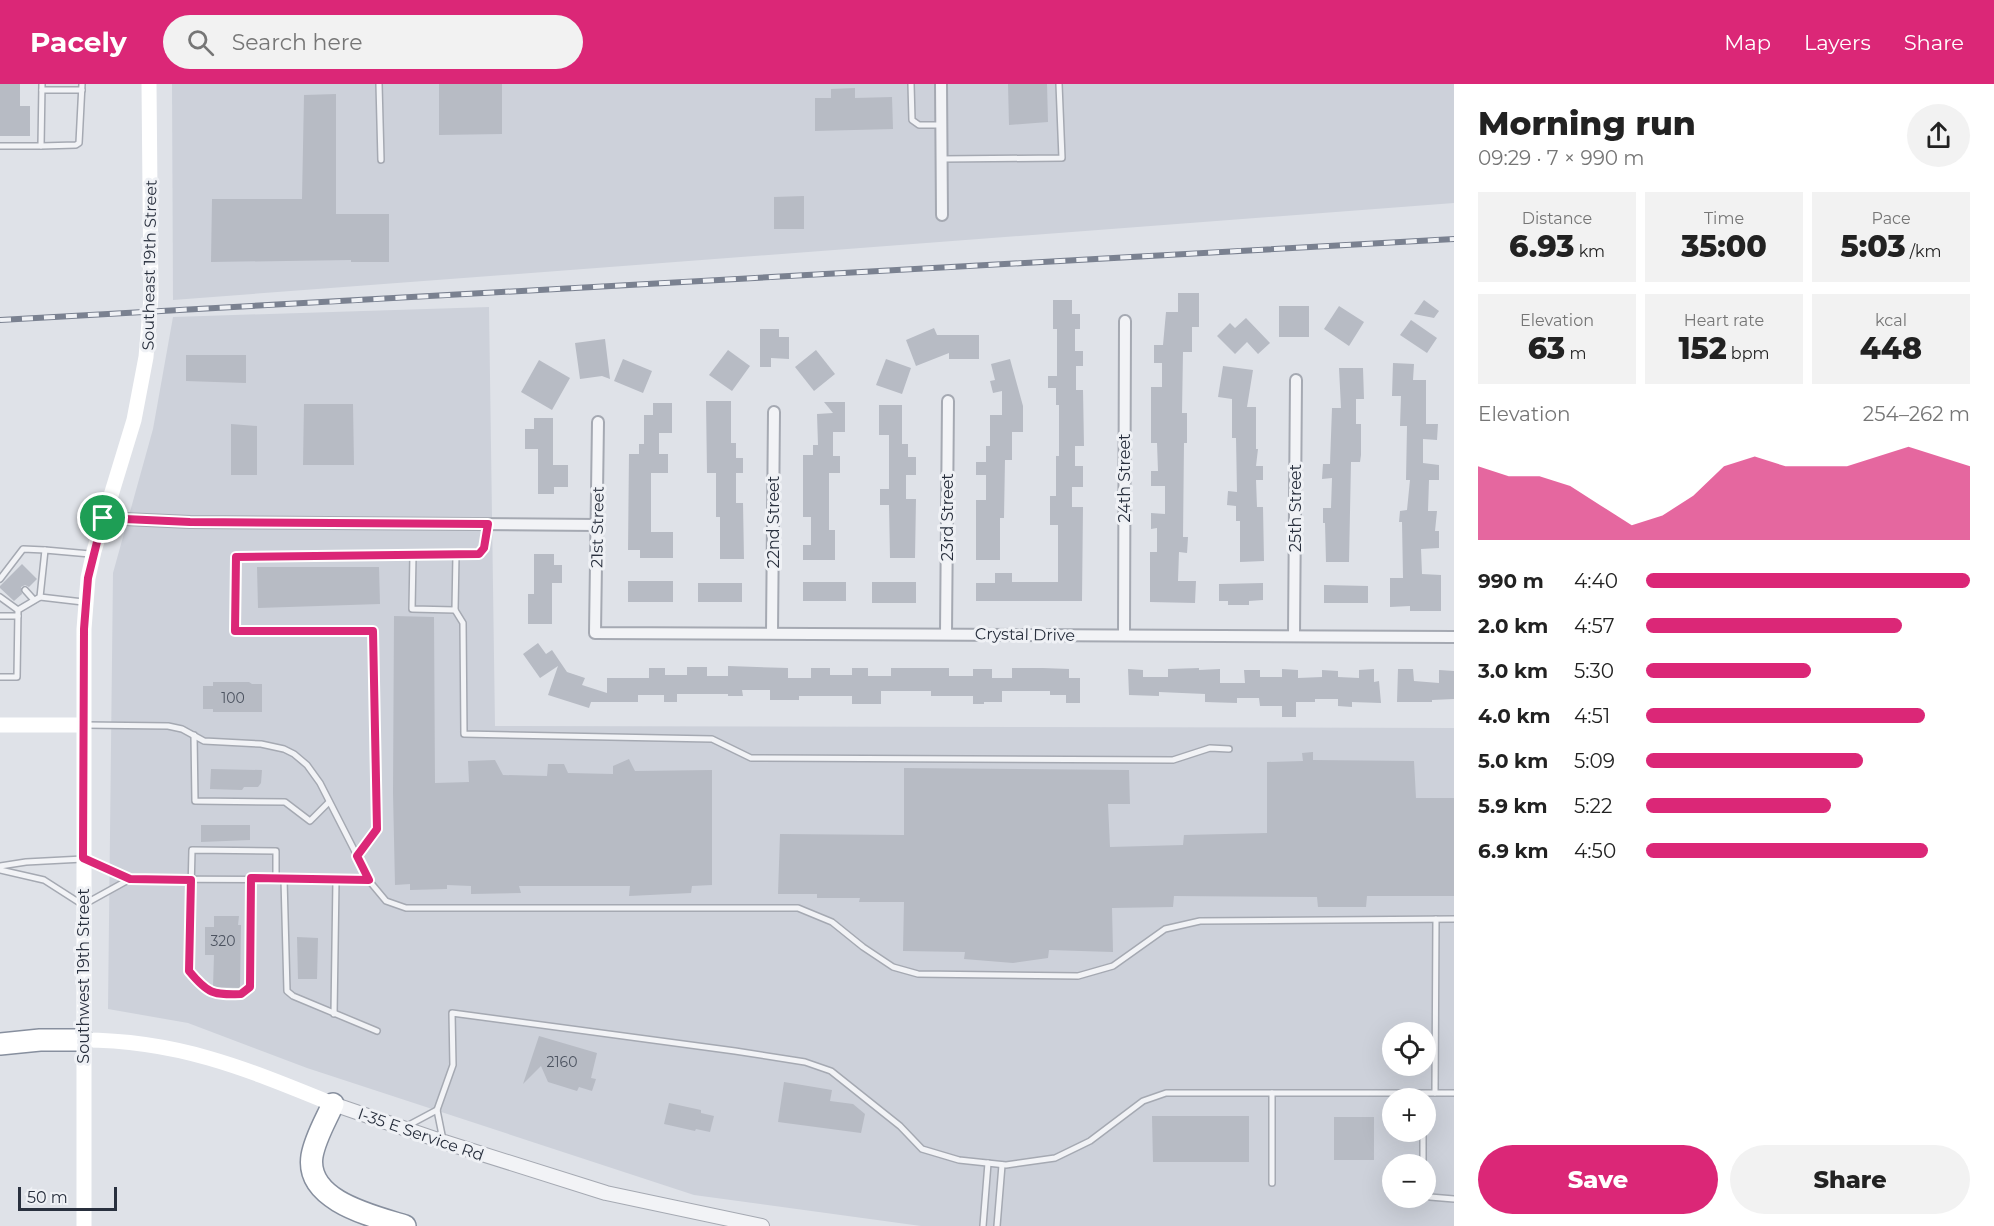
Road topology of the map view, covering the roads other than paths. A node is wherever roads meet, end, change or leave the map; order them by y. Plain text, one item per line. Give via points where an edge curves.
1 (149, 84) edge
2 (379, 84) edge
3 (911, 84) edge
4 (941, 84) edge
5 (1059, 84) edge
6 (42, 87) edge
7 (82, 87) edge
8 (941, 125) junction
9 (0, 146) edge
10 (40, 146) junction
11 (942, 159) junction
12 (381, 160) dead end
13 (942, 215) dead end
14 (1125, 321) dead end
15 (1296, 380) dead end
16 (948, 401) dead end
17 (774, 412) dead end
18 (598, 422) dead end
19 (103, 518) junction
20 (488, 524) junction
21 (597, 525) junction
22 (45, 550) junction
23 (94, 554) junction
24 (413, 555) junction
25 (456, 555) junction
26 (0, 579) edge
27 (25, 590) dead end
28 (0, 597) edge
29 (40, 597) junction
30 (34, 600) junction
31 (86, 602) junction
32 (454, 610) junction
33 (18, 613) junction
34 (0, 616) edge
35 (595, 633) joint
36 (772, 633) junction
37 (946, 633) junction
38 (1124, 635) junction
39 (1294, 636) junction
40 (1454, 637) edge
41 (0, 677) edge
42 (0, 724) edge
43 (84, 725) junction
44 (194, 735) junction
45 (1229, 749) dead end
46 (329, 802) junction
47 (357, 856) junction
48 (83, 858) junction
49 (0, 868) edge
50 (251, 878) junction
51 (130, 879) junction
52 (276, 879) junction
53 (284, 879) junction
54 (191, 880) junction
55 (336, 880) junction
56 (369, 880) junction
57 (83, 905) junction
58 (1436, 919) junction
59 (1454, 919) edge
60 (334, 1014) junction
61 (377, 1031) dead end
62 (83, 1040) junction
63 (0, 1044) edge
64 (1435, 1088) edge
65 (1272, 1093) junction
66 (1436, 1093) edge
67 (1454, 1093) edge
68 (1382, 1095) edge
69 (333, 1104) junction
70 (437, 1110) junction
71 (403, 1128) junction
72 (444, 1142) junction
73 (988, 1163) junction
74 (1002, 1165) junction
75 (1272, 1183) dead end
76 (1436, 1198) edge
77 (1454, 1199) edge
78 (84, 1226) edge
79 (405, 1226) edge
80 (762, 1226) edge
81 (983, 1226) edge
82 (997, 1226) edge

1 - 19 main road, Southeast 19th Street via 151,297 147,357 134,420
2 - 12 lane
3 - 8 lane via 912,120 919,125
4 - 8 street
5 - 11 lane via 1062,158
6 - 7 lane
6 - 10 lane
7 - 10 lane via 79,143
8 - 11 street
9 - 10 lane
11 - 13 street
14 - 38 street, 24th Street
15 - 39 street, 25th Street
16 - 37 street, 23rd Street
17 - 36 street, 22nd Street
18 - 21 street, 21st Street
19 - 20 street
19 - 23 main road, Southeast 19th Street
20 - 21 street
20 - 25 lane via 484,548 479,554
21 - 35 street, 21st Street
22 - 23 lane
22 - 26 lane via 23,549
22 - 29 lane
23 - 31 main road, Southeast 19th Street
24 - 25 lane
24 - 32 lane via 412,609
24 - 47 lane via 236,557 235,631 373,631 377,829
25 - 32 lane
27 - 30 lane
28 - 33 lane
29 - 30 lane
29 - 31 lane
30 - 33 lane
31 - 43 main road, Southeast 19th Street
32 - 45 lane via 463,623 465,734 712,739 751,758 1173,760 1210,748
33 - 34 lane
33 - 41 lane via 17,677
35 - 36 street, Crystal Drive
36 - 37 street, Crystal Drive
37 - 38 street, Crystal Drive
38 - 39 street, Crystal Drive
39 - 40 street, Crystal Drive
42 - 43 main road
43 - 44 lane via 168,726
43 - 48 main road, Southwest 19th Street
44 - 46 lane via 204,741 284,749 307,765
44 - 46 lane via 195,801 285,802 310,821
46 - 47 lane
47 - 56 lane
48 - 49 lane
48 - 51 lane
48 - 57 main road, Southwest 19th Street
49 - 57 lane via 44,880
50 - 52 lane
50 - 54 lane
50 - 54 lane via 250,987 241,994 217,995 189,971
51 - 54 lane
51 - 57 lane
52 - 53 lane
52 - 54 lane via 276,851 192,850
53 - 55 lane
53 - 60 lane via 287,991
55 - 56 lane
55 - 60 lane
56 - 58 lane via 386,901 412,908 798,908 832,922 893,967 918,974 1088,974 1113,966 1165,929 1200,921
57 - 62 main road, Southwest 19th Street
58 - 59 lane
58 - 64 lane
60 - 61 lane
62 - 63 highway
62 - 69 main road, I-35 E Service Rd via 123,1040 196,1053
62 - 78 main road, Southwest 19th Street
65 - 68 lane
65 - 74 lane via 1166,1093 1143,1101 1090,1141 1054,1158
65 - 75 lane
66 - 67 lane
69 - 71 street, I-35 E Service Rd
69 - 79 highway via 312,1158 316,1178 329,1195 341,1202
70 - 71 lane
70 - 72 lane
70 - 73 lane via 453,1065 452,1013 805,1062 831,1071 900,1126 922,1149 958,1160
71 - 72 street, I-35 E Service Rd
72 - 80 street, I-35 E Service Rd via 606,1193
73 - 74 lane
73 - 81 lane
74 - 82 lane
76 - 77 lane

